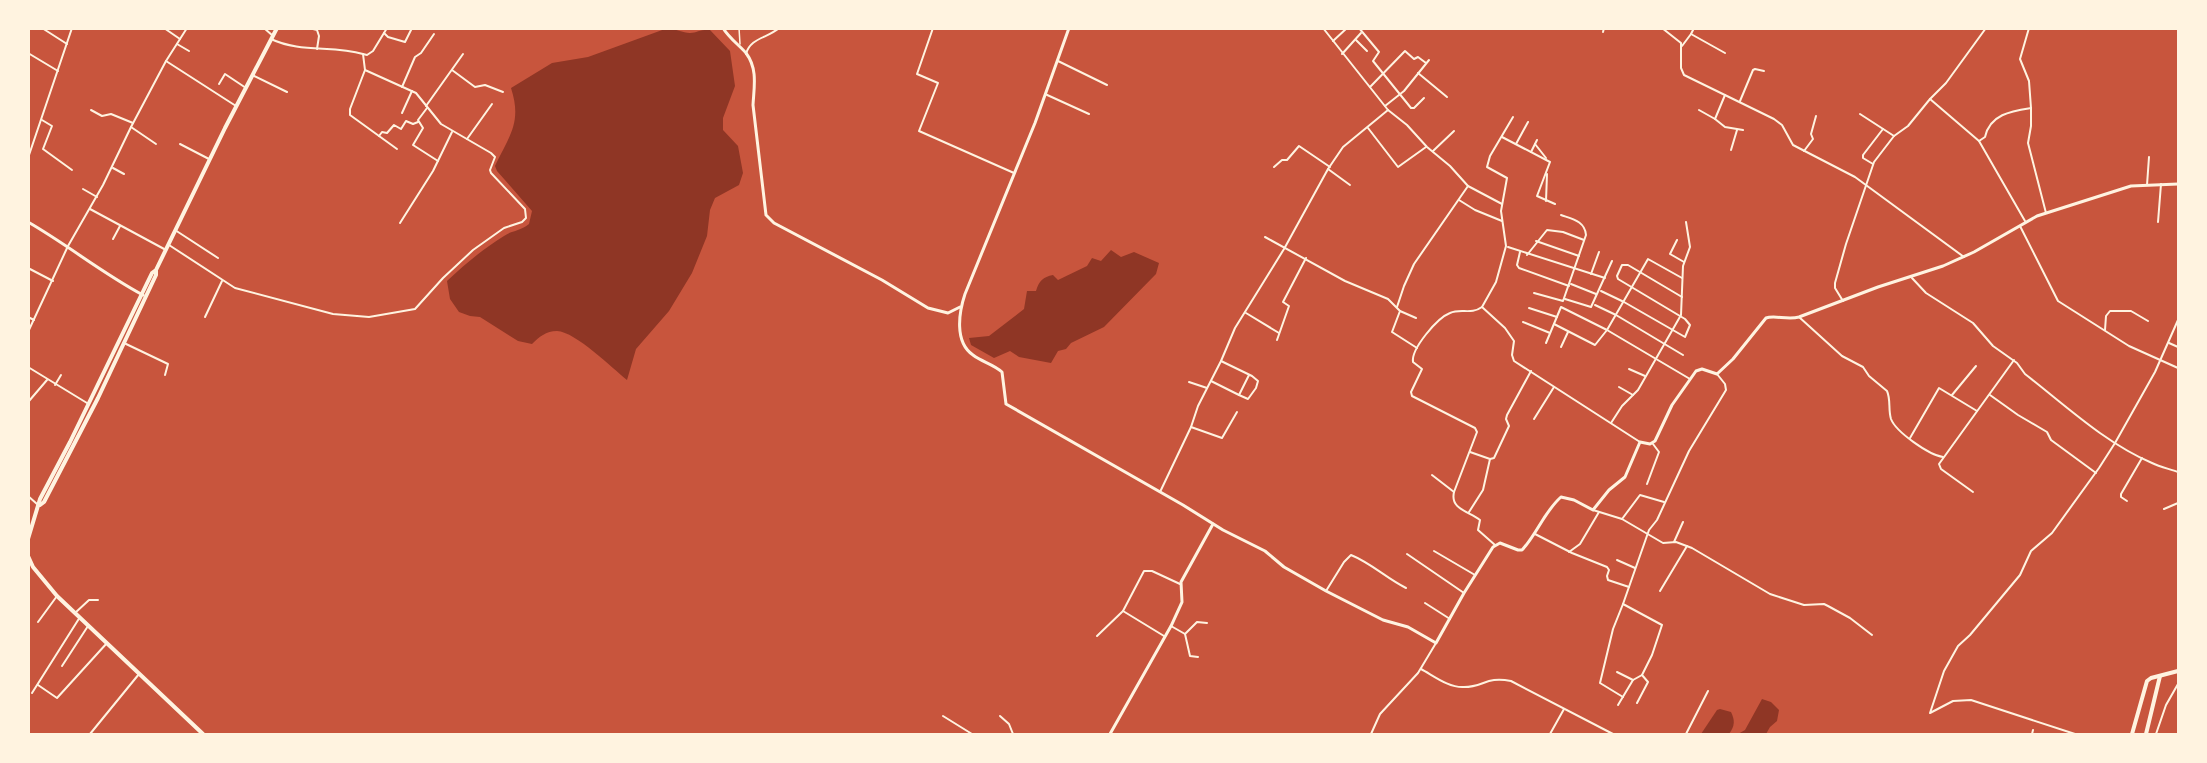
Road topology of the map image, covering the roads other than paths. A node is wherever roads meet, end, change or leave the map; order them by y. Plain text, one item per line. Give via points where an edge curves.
1 (42, 28) edge
2 (72, 28) edge
3 (164, 28) edge
4 (187, 28) edge
5 (264, 28) edge
6 (277, 28) edge
7 (387, 28) edge
8 (411, 28) edge
9 (723, 28) edge
10 (739, 28) edge
11 (779, 28) edge
12 (933, 28) edge
13 (1069, 28) edge
14 (1323, 28) edge
15 (1347, 28) edge
16 (1359, 28) edge
17 (1662, 28) edge
18 (1694, 28) edge
19 (1986, 28) edge
20 (2029, 28) edge
21 (313, 29) edge
22 (384, 33) junction
23 (1361, 33) junction
24 (434, 34) dead end
25 (1691, 34) junction
26 (272, 38) junction
27 (180, 39) junction
28 (1356, 40) junction
29 (1333, 41) junction
30 (67, 44) junction
31 (177, 44) junction
32 (740, 44) dead end
33 (1682, 46) junction
34 (317, 49) junction
35 (189, 51) dead end
36 (1367, 51) dead end
37 (28, 53) edge
38 (1725, 53) dead end
39 (363, 54) junction
40 (463, 54) dead end
41 (746, 54) junction
42 (1342, 54) junction
43 (1429, 60) dead end
44 (1058, 61) junction
45 (166, 62) junction
46 (1426, 63) junction
47 (365, 70) junction
48 (452, 70) junction
49 (57, 71) junction
50 (1764, 71) dead end
51 (1418, 72) junction
52 (1384, 73) junction
53 (252, 75) junction
54 (219, 84) dead end
55 (1107, 85) dead end
56 (402, 87) junction
57 (1370, 87) junction
58 (246, 88) junction
59 (412, 91) junction
60 (287, 92) dead end
61 (503, 92) dead end
62 (1045, 94) junction
63 (1401, 94) junction
64 (1725, 95) junction
65 (1447, 97) dead end
66 (1425, 98) dead end
67 (1930, 99) junction
68 (1740, 101) junction
69 (492, 104) dead end
70 (236, 106) junction
71 (1385, 106) junction
72 (426, 107) junction
73 (2031, 108) junction
74 (90, 110) dead end
75 (1388, 110) junction
76 (1699, 110) dead end
77 (402, 113) dead end
78 (1089, 114) dead end
79 (1860, 114) dead end
80 (1816, 116) dead end
81 (1513, 117) dead end
82 (1715, 119) junction
83 (42, 120) junction
84 (418, 122) junction
85 (1528, 122) dead end
86 (133, 123) junction
87 (131, 127) junction
88 (1368, 128) junction
89 (1883, 129) junction
90 (1737, 130) junction
91 (1743, 130) dead end
92 (1454, 131) dead end
93 (452, 132) junction
94 (379, 136) junction
95 (1894, 136) junction
96 (1502, 137) junction
97 (467, 140) junction
98 (1979, 141) junction
99 (156, 144) dead end
100 (180, 144) dead end
101 (1515, 144) junction
102 (1427, 147) junction
103 (397, 149) dead end
104 (1731, 150) dead end
105 (1432, 151) junction
106 (1531, 152) junction
107 (1804, 152) junction
108 (2149, 157) dead end
109 (28, 158) edge
110 (2178, 158) edge
111 (209, 160) junction
112 (1548, 160) junction
113 (438, 161) junction
114 (1873, 164) junction
115 (1274, 167) dead end
116 (112, 168) junction
117 (1329, 168) junction
118 (72, 170) dead end
119 (1014, 173) junction
120 (1547, 173) junction
121 (124, 174) dead end
122 (2178, 174) edge
123 (2161, 184) junction
124 (2178, 184) edge
125 (1350, 185) dead end
126 (1867, 185) junction
127 (2147, 185) junction
128 (1468, 186) junction
129 (83, 189) dead end
130 (97, 197) junction
131 (1459, 199) junction
132 (1546, 201) junction
133 (1502, 204) junction
134 (1555, 204) dead end
135 (90, 209) junction
136 (2046, 213) junction
137 (1561, 215) dead end
138 (1502, 221) junction
139 (2025, 221) junction
140 (28, 222) edge
141 (1686, 222) dead end
142 (2158, 222) dead end
143 (400, 223) dead end
144 (121, 225) junction
145 (2020, 225) junction
146 (175, 230) junction
147 (1265, 237) dead end
148 (113, 239) dead end
149 (1584, 240) junction
150 (1677, 240) dead end
151 (1536, 241) junction
152 (68, 246) junction
153 (1506, 246) junction
154 (167, 247) junction
155 (1284, 249) junction
156 (1520, 252) junction
157 (1599, 252) dead end
158 (1527, 255) junction
159 (1579, 256) junction
160 (1964, 257) junction
161 (218, 258) dead end
162 (1306, 258) junction
163 (1612, 261) dead end
164 (1684, 262) junction
165 (28, 268) edge
166 (1575, 269) junction
167 (1640, 273) junction
168 (1591, 274) junction
169 (1605, 278) junction
170 (1683, 278) junction
171 (1912, 278) junction
172 (222, 280) junction
173 (53, 282) junction
174 (1570, 285) junction
175 (1632, 287) junction
176 (1601, 291) dead end
177 (1534, 293) dead end
178 (1596, 294) junction
179 (144, 295) junction
180 (1682, 297) junction
181 (1565, 299) junction
182 (1843, 301) junction
183 (1624, 302) junction
184 (1595, 305) dead end
185 (960, 307) junction
186 (1397, 307) junction
187 (1482, 307) junction
188 (1529, 309) dead end
189 (1400, 311) junction
190 (1245, 312) junction
191 (1616, 315) junction
192 (1681, 315) junction
193 (28, 317) edge
194 (205, 317) dead end
195 (1557, 317) junction
196 (1799, 317) junction
197 (1416, 318) dead end
198 (34, 320) junction
199 (2178, 320) edge
200 (2148, 321) dead end
201 (1523, 322) dead end
202 (1554, 324) junction
203 (1607, 330) junction
204 (2105, 330) junction
205 (1672, 331) junction
206 (28, 332) edge
207 (1568, 332) junction
208 (1279, 333) junction
209 (1550, 333) junction
210 (1277, 340) dead end
211 (124, 342) junction
212 (1546, 343) dead end
213 (2169, 343) junction
214 (1665, 344) junction
215 (1561, 347) dead end
216 (2178, 347) edge
217 (1417, 348) junction
218 (1683, 355) dead end
219 (1656, 358) junction
220 (2014, 360) junction
221 (1221, 361) junction
222 (2161, 361) junction
223 (1977, 366) dead end
224 (28, 367) edge
225 (2178, 368) edge
226 (1629, 369) dead end
227 (1531, 371) junction
228 (1717, 374) junction
229 (61, 375) dead end
230 (165, 375) dead end
231 (1249, 375) junction
232 (1646, 376) junction
233 (1690, 379) junction
234 (47, 380) junction
235 (1211, 381) junction
236 (1189, 382) dead end
237 (56, 385) junction
238 (1554, 387) junction
239 (1619, 387) dead end
240 (1207, 388) junction
241 (1239, 395) junction
242 (1633, 395) junction
243 (1952, 395) junction
244 (1990, 395) junction
245 (29, 401) edge
246 (90, 404) junction
247 (1977, 411) junction
248 (1237, 412) dead end
249 (1534, 419) dead end
250 (1611, 423) junction
251 (1191, 427) junction
252 (1910, 438) junction
253 (1640, 442) junction
254 (2115, 443) junction
255 (1653, 444) junction
256 (1470, 452) junction
257 (1942, 457) junction
258 (2142, 458) junction
259 (1490, 459) junction
260 (2178, 472) edge
261 (2096, 473) junction
262 (1432, 475) dead end
263 (1647, 484) dead end
264 (1160, 492) junction
265 (1454, 492) junction
266 (1973, 492) dead end
267 (28, 496) edge
268 (2127, 501) dead end
269 (1664, 502) junction
270 (2178, 503) edge
271 (39, 506) junction
272 (2164, 509) dead end
273 (1593, 510) junction
274 (1468, 512) junction
275 (1599, 512) junction
276 (1622, 519) junction
277 (1683, 522) dead end
278 (1213, 524) junction
279 (1535, 534) junction
280 (1648, 534) junction
281 (28, 539) edge
282 (1674, 542) junction
283 (1495, 545) junction
284 (1687, 546) junction
285 (1434, 551) dead end
286 (1569, 552) junction
287 (1407, 554) dead end
288 (28, 556) edge
289 (1617, 560) dead end
290 (1635, 568) junction
291 (1475, 575) junction
292 (1180, 584) junction
293 (1629, 587) junction
294 (1406, 588) dead end
295 (1326, 591) junction
296 (1660, 591) dead end
297 (1464, 593) junction
298 (57, 596) junction
299 (98, 600) dead end
300 (1425, 603) dead end
301 (1623, 604) junction
302 (1123, 611) junction
303 (75, 613) junction
304 (80, 617) junction
305 (1450, 619) junction
306 (38, 622) dead end
307 (1207, 623) dead end
308 (88, 626) junction
309 (1171, 626) junction
310 (1185, 634) junction
311 (1872, 635) dead end
312 (1097, 636) dead end
313 (1165, 637) junction
314 (107, 643) junction
315 (1436, 643) junction
316 (1198, 657) dead end
317 (62, 666) dead end
318 (1420, 669) junction
319 (2178, 671) edge
320 (1617, 672) dead end
321 (140, 673) junction
322 (1641, 675) junction
323 (2160, 676) junction
324 (1634, 680) junction
325 (2178, 684) edge
326 (38, 685) junction
327 (1708, 691) dead end
328 (32, 693) dead end
329 (1623, 697) junction
330 (1637, 703) dead end
331 (1618, 705) dead end
332 (1563, 709) junction
333 (943, 716) dead end
334 (1000, 716) dead end
335 (2033, 730) dead end
336 (90, 735) edge
337 (203, 735) edge
338 (972, 735) edge
339 (1013, 735) edge
340 (1110, 735) edge
341 (1371, 735) edge
342 (1550, 735) edge
343 (1613, 735) edge
344 (1686, 735) edge
345 (2032, 735) edge
346 (2075, 735) edge
347 (2132, 735) edge
348 (2146, 735) edge
349 (2156, 735) edge

1 - 30 street
2 - 30 street
3 - 27 street
4 - 27 street
5 - 26 street
6 - 26 main road
7 - 22 street
8 - 22 street via 405,42
9 - 41 street
10 - 32 lane
11 - 41 street via 750,45
12 - 119 street via 917,74 938,83 919,131
13 - 44 street
14 - 29 street
15 - 29 street
16 - 23 street
17 - 33 street
18 - 25 street
19 - 67 street
20 - 73 street via 2020,59 2029,81
21 - 34 street via 319,33
22 - 39 street via 370,54
23 - 28 street
23 - 52 street via 1379,52 1373,61
24 - 56 street via 415,57
25 - 33 street
25 - 38 street
26 - 34 street via 288,45
26 - 53 main road
27 - 31 street
28 - 36 street
28 - 42 street
29 - 42 street
30 - 49 street
31 - 35 street
31 - 45 street
33 - 64 street via 1684,75
34 - 39 street via 345,49
37 - 49 street
39 - 47 street
40 - 48 street
41 - 185 street via 756,85 753,105 764,212 769,219 928,308 948,313
42 - 57 street
43 - 46 street
44 - 55 street
44 - 62 street
45 - 70 street
45 - 86 street
46 - 51 street
46 - 52 street via 1406,51
47 - 56 street
47 - 94 street via 350,115
48 - 61 street via 475,87 485,85
48 - 72 street
49 - 83 street
50 - 68 street via 1753,70
51 - 63 street
51 - 65 street
52 - 57 street
52 - 63 street
53 - 58 main road
53 - 60 street
54 - 58 street via 225,75
56 - 59 street
57 - 71 street
58 - 70 main road
59 - 72 street
59 - 77 street
62 - 78 street
62 - 119 street
63 - 66 street via 1413,108
63 - 71 street
64 - 68 street
64 - 82 street
67 - 95 street via 1908,126
67 - 98 street
68 - 107 street via 1779,122 1790,143
69 - 97 street
70 - 111 main road
71 - 75 street
72 - 84 street
72 - 93 street
73 - 98 street via 2002,114
73 - 136 street via 2028,143
74 - 86 street
75 - 88 street
75 - 102 street
76 - 82 street
79 - 89 street
80 - 107 street via 1813,139
81 - 96 street
82 - 90 street via 1721,126
83 - 109 street
83 - 118 street via 52,126 44,149
84 - 94 street via 406,121 401,129 394,125
84 - 113 street via 423,127 413,145
85 - 101 street
86 - 87 street
87 - 99 street
87 - 116 street
88 - 102 street via 1398,167
88 - 117 street via 1343,147
89 - 95 street
89 - 114 street via 1863,155
90 - 91 street
90 - 104 street
92 - 105 street
93 - 97 street
93 - 113 street
94 - 103 street
95 - 114 street
96 - 101 street
96 - 133 street via 1487,167 1507,178
97 - 172 street via 494,156 490,172 525,209 526,218 473,250 415,309 369,317 333,314 252,294
98 - 139 street
100 - 111 street
101 - 106 street
102 - 105 street
105 - 128 street
106 - 112 street
106 - 112 street via 1536,142
107 - 126 street
108 - 127 street
110 - 122 street
111 - 146 main road
112 - 120 street
113 - 143 street
114 - 126 street
115 - 117 street via 1287,160 1299,146
116 - 121 street
116 - 130 street
117 - 125 street
117 - 155 street
119 - 185 street
120 - 132 street
120 - 132 street via 1537,196
123 - 124 street
123 - 127 street
123 - 142 street
126 - 160 street
126 - 182 street via 1835,283
127 - 136 street via 2131,186
128 - 131 street
128 - 133 street
129 - 130 street
130 - 135 street
131 - 138 street
131 - 186 street via 1414,264
132 - 134 street
133 - 138 street
135 - 144 street
135 - 152 street
136 - 139 street
137 - 149 street via 1581,223 1586,230
138 - 153 street
139 - 145 street
140 - 152 street
141 - 164 street via 1690,247
144 - 148 street
144 - 154 street
145 - 160 street
145 - 204 street via 2058,301
146 - 154 main road
146 - 161 street
147 - 155 street
149 - 151 street via 1547,230
149 - 159 street
150 - 164 street via 1671,254
151 - 158 street
151 - 159 street
152 - 173 street
152 - 179 street via 93,266
153 - 156 street
153 - 187 street via 1496,282
154 - 172 street
154 - 179 main road
155 - 162 street
155 - 190 street
156 - 158 street
156 - 174 street via 1519,268
157 - 168 street
158 - 166 street
159 - 166 street
160 - 171 street
162 - 186 street
162 - 208 street via 1283,302 1289,306
163 - 169 street
164 - 170 street
165 - 173 street
166 - 168 street
166 - 174 street
167 - 170 street via 1648,260
167 - 175 street
167 - 175 street via 1625,264 1617,276
167 - 180 street
168 - 169 street
169 - 178 street
170 - 180 street
171 - 182 street
171 - 220 street via 1973,323 1993,346
172 - 194 street
173 - 198 street
174 - 178 street
174 - 181 street
175 - 183 street
175 - 192 street
176 - 183 street
177 - 181 street
178 - 181 street via 1590,307
179 - 211 main road
179 - 246 main road
180 - 192 street
182 - 196 street
183 - 191 street
183 - 205 street
184 - 191 street
185 - 264 street via 963,341 969,352 1002,372 1006,404
186 - 189 street
187 - 217 street via 1448,314
187 - 227 street via 1514,341 1512,359
188 - 195 street
189 - 197 street
189 - 217 street via 1392,332
190 - 208 street
190 - 221 street
191 - 203 street
191 - 214 street
192 - 205 street
192 - 205 street via 1690,325 1686,335
193 - 198 street
195 - 202 street
195 - 203 street via 1561,307
196 - 228 street via 1766,318
196 - 252 street via 1884,387 1892,422
198 - 206 street
199 - 213 street
200 - 204 street via 2131,311 2110,311
201 - 209 street
202 - 207 street
202 - 209 street
203 - 207 street via 1595,345
203 - 219 street
204 - 222 street
205 - 214 street
207 - 215 street
208 - 210 street
209 - 212 street
211 - 230 street via 168,364
211 - 246 main road
213 - 216 street
213 - 222 street
214 - 218 street
214 - 219 street
217 - 256 street via 1412,361 1422,369 1411,394 1475,428 1477,435
219 - 232 street
219 - 233 street
220 - 244 street
220 - 254 street via 2025,374
221 - 231 street
221 - 235 street
222 - 225 street
222 - 254 street
223 - 243 street
224 - 234 street
226 - 232 street
227 - 238 street
227 - 259 street via 1506,417 1509,426
228 - 233 street via 1699,370
228 - 269 street via 1726,390
229 - 237 street
231 - 241 street
231 - 241 street via 1256,378 1258,385 1248,399
232 - 242 street
233 - 255 street via 1671,405
234 - 237 street
234 - 245 street
235 - 240 street
235 - 241 street
236 - 240 street
237 - 246 street
238 - 249 street
238 - 250 street
239 - 242 street
240 - 251 street
242 - 250 street
243 - 247 street
243 - 252 street via 1938,389
244 - 247 street
244 - 261 street via 2047,432 2051,440
246 - 271 main road
247 - 257 street
248 - 251 street via 1222,438
250 - 253 street
251 - 264 street
252 - 257 street
253 - 255 street
253 - 273 street via 1625,477
254 - 258 street
254 - 261 street
255 - 263 street via 1659,452
256 - 259 street
256 - 265 street
257 - 266 street via 1940,467
258 - 260 street
258 - 268 street via 2121,494
259 - 274 street via 1483,490
261 - 346 street via 2052,533 2031,551 2020,575 1958,646 1944,671 1930,713 1953,701 1971,700
262 - 265 street
264 - 278 street
265 - 274 street via 1455,504
267 - 271 street
269 - 276 street via 1640,495
269 - 280 street
270 - 272 street
271 - 281 main road
273 - 275 street
273 - 279 street via 1561,497
274 - 283 street via 1480,520 1478,530
275 - 276 street
275 - 286 street via 1580,544
276 - 280 street
277 - 282 street
278 - 292 street
278 - 295 street via 1265,551
279 - 283 street via 1522,550
279 - 286 street
280 - 282 street via 1663,543
280 - 290 street
282 - 284 street
283 - 291 street
284 - 296 street
284 - 311 street via 1765,591 1804,605 1828,606
285 - 291 street
286 - 293 street via 1609,568 1608,580
287 - 297 street
288 - 298 main road
289 - 290 street
290 - 293 street
291 - 297 street
292 - 302 street via 1144,571
292 - 309 street via 1182,602
293 - 301 street
294 - 295 street via 1351,555
295 - 315 street
297 - 305 street
298 - 303 main road
298 - 306 street
299 - 303 street via 90,600
300 - 305 street
301 - 322 street via 1662,626
301 - 329 street via 1600,683
302 - 312 street
302 - 313 street
303 - 304 main road
304 - 308 main road
304 - 326 street
305 - 315 street
307 - 310 street via 1197,622
308 - 314 main road
308 - 317 street
309 - 310 street
309 - 313 street
310 - 316 street via 1190,656
313 - 340 street
314 - 321 main road
314 - 326 street via 57,698
315 - 318 street
318 - 332 street via 1463,688 1492,679 1511,681
318 - 341 street via 1380,714
319 - 323 main road
320 - 324 street
321 - 336 street
321 - 337 main road
322 - 324 street
322 - 330 street via 1648,682
323 - 347 main road via 2147,681
323 - 348 main road
324 - 329 street
325 - 349 street
326 - 328 street
327 - 344 street
329 - 331 street
332 - 342 street
332 - 343 street
333 - 338 street
334 - 339 street
335 - 345 street

